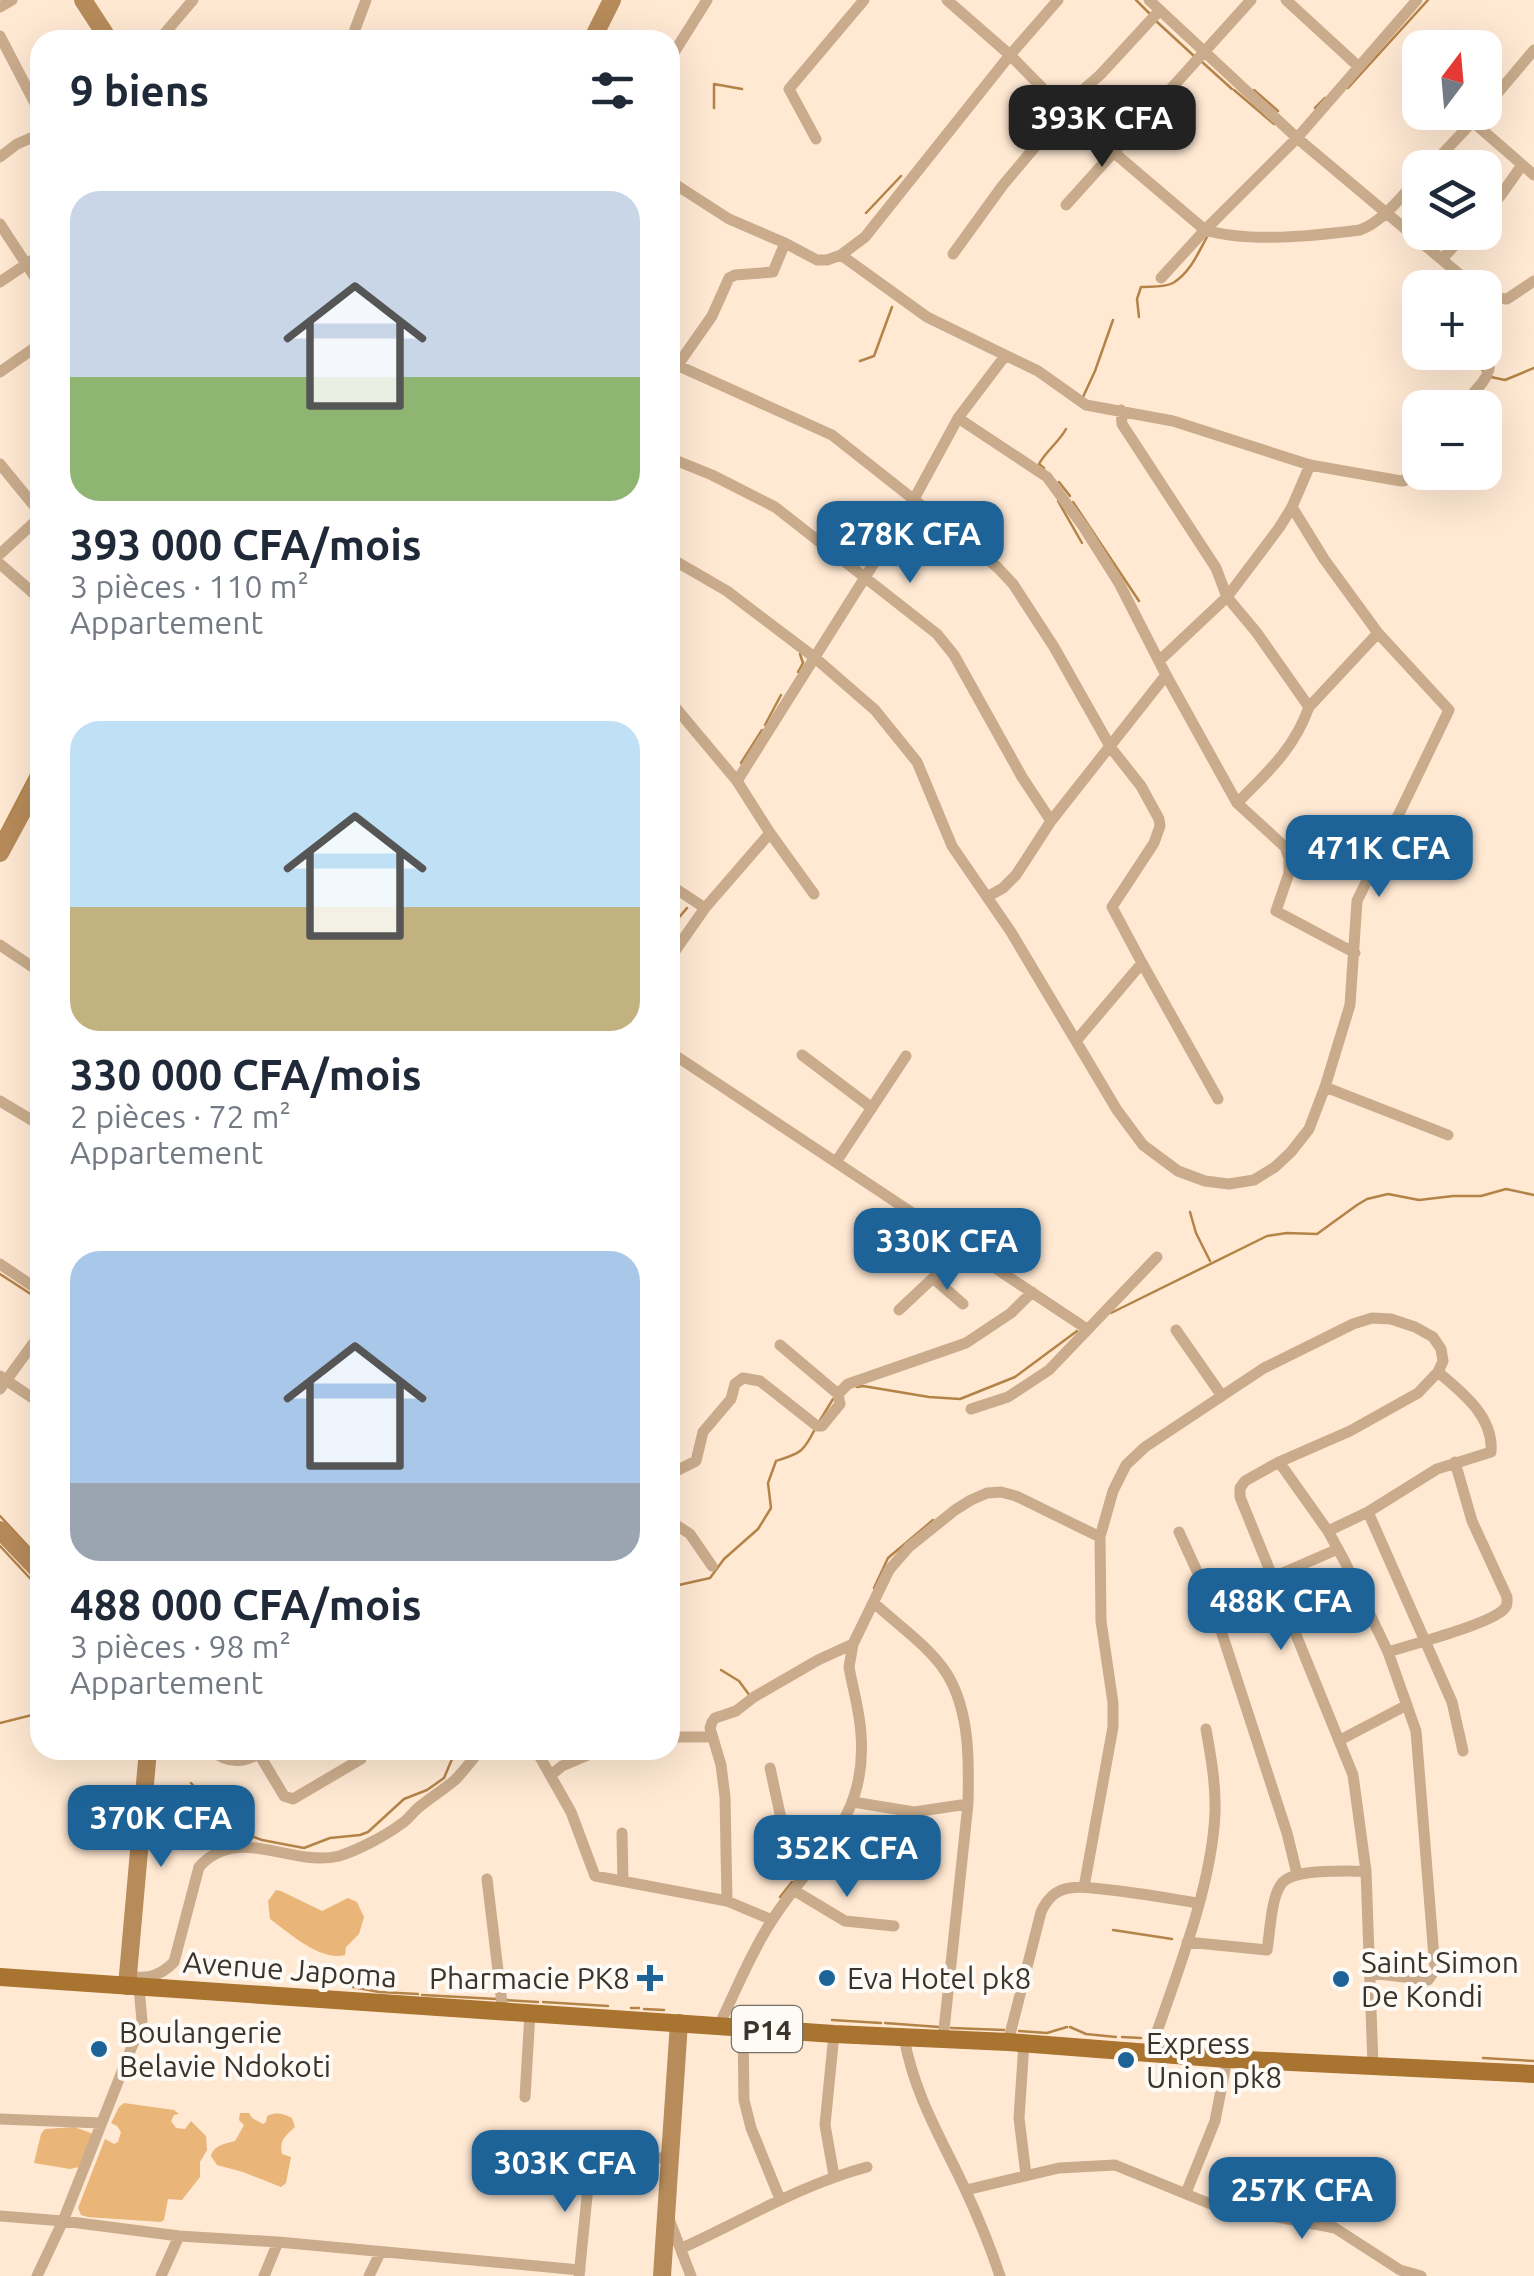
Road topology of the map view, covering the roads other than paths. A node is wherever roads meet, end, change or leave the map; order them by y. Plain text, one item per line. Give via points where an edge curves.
1 (12, 0) edge
2 (83, 0) edge
3 (193, 0) edge
4 (366, 0) edge
5 (612, 0) edge
6 (707, 0) edge
7 (864, 0) edge
8 (1058, 0) edge
9 (1149, 0) edge
10 (1251, 0) edge
11 (1286, 0) edge
12 (1418, 0) edge
13 (951, 2) edge
14 (0, 7) edge
15 (1160, 10) junction
16 (102, 30) edge
17 (168, 30) edge
18 (356, 30) edge
19 (597, 30) edge
20 (0, 38) edge
21 (680, 43) edge
22 (1534, 50) edge
23 (1205, 51) junction
24 (1010, 55) junction
25 (1360, 68) junction
26 (1502, 88) edge
27 (30, 94) edge
28 (1065, 111) junction
29 (1465, 130) edge
30 (1493, 130) edge
31 (30, 138) edge
32 (1297, 138) junction
33 (816, 139) dead end
34 (1446, 150) edge
35 (1113, 152) junction
36 (0, 158) edge
37 (1522, 165) junction
38 (1534, 175) edge
39 (680, 187) edge
40 (1502, 194) edge
41 (1402, 196) edge
42 (1066, 205) dead end
43 (1385, 213) junction
44 (0, 224) edge
45 (1204, 230) junction
46 (785, 243) junction
47 (1451, 250) edge
48 (953, 254) dead end
49 (841, 255) junction
50 (1442, 260) junction
51 (28, 263) junction
52 (30, 267) edge
53 (1454, 270) edge
54 (1161, 278) dead end
55 (1534, 281) edge
56 (0, 282) edge
57 (1502, 299) edge
58 (30, 351) edge
59 (1005, 356) junction
60 (680, 358) edge
61 (1489, 370) edge
62 (680, 371) edge
63 (0, 372) edge
64 (1474, 390) edge
65 (1121, 410) junction
66 (958, 418) junction
67 (680, 462) edge
68 (0, 464) edge
69 (1310, 465) junction
70 (1402, 481) edge
71 (913, 500) junction
72 (30, 502) edge
73 (1292, 508) junction
74 (30, 525) edge
75 (0, 554) edge
76 (0, 564) edge
77 (680, 564) edge
78 (864, 576) junction
79 (30, 591) edge
80 (1227, 597) junction
81 (1378, 633) junction
82 (814, 656) junction
83 (1159, 661) junction
84 (1166, 675) junction
85 (1309, 706) junction
86 (680, 714) edge
87 (1111, 748) junction
88 (737, 781) junction
89 (30, 798) edge
90 (1237, 803) junction
91 (1052, 821) junction
92 (770, 833) junction
93 (0, 853) edge
94 (680, 892) edge
95 (814, 894) dead end
96 (987, 897) junction
97 (705, 908) junction
98 (680, 944) edge
99 (0, 945) edge
100 (1355, 953) junction
101 (1142, 962) junction
102 (30, 965) edge
103 (1076, 1041) junction
104 (802, 1055) dead end
105 (906, 1056) dead end
106 (680, 1059) edge
107 (1326, 1088) junction
108 (1218, 1099) dead end
109 (0, 1101) edge
110 (872, 1108) junction
111 (30, 1119) edge
112 (1448, 1135) dead end
113 (836, 1162) junction
114 (957, 1243) junction
115 (1156, 1257) dead end
116 (0, 1264) edge
117 (934, 1278) junction
118 (30, 1284) edge
119 (1032, 1292) junction
120 (962, 1304) dead end
121 (899, 1310) dead end
122 (1086, 1329) junction
123 (1176, 1330) dead end
124 (780, 1345) dead end
125 (30, 1347) edge
126 (1438, 1372) junction
127 (2, 1382) edge
128 (838, 1394) junction
129 (1222, 1396) junction
130 (30, 1397) edge
131 (971, 1408) dead end
132 (1279, 1462) junction
133 (1456, 1462) junction
134 (680, 1469) edge
135 (1368, 1512) junction
136 (680, 1526) edge
137 (680, 1528) edge
138 (0, 1530) edge
139 (1328, 1531) junction
140 (1180, 1532) dead end
141 (690, 1534) junction
142 (1100, 1537) junction
143 (1338, 1549) junction
144 (30, 1562) edge
145 (712, 1566) dead end
146 (1272, 1580) junction
147 (874, 1603) junction
148 (1212, 1606) junction
149 (1426, 1640) junction
150 (852, 1644) junction
151 (1388, 1652) junction
152 (1407, 1705) junction
153 (1206, 1729) dead end
154 (680, 1737) edge
155 (712, 1737) junction
156 (1340, 1740) junction
157 (1463, 1751) dead end
158 (147, 1760) edge
159 (267, 1760) edge
160 (359, 1760) edge
161 (471, 1760) edge
162 (542, 1760) edge
163 (576, 1760) edge
164 (770, 1768) dead end
165 (551, 1775) junction
166 (852, 1802) junction
167 (968, 1804) junction
168 (622, 1833) dead end
169 (828, 1848) junction
170 (1366, 1871) junction
171 (1297, 1874) junction
172 (487, 1879) dead end
173 (623, 1881) junction
174 (1084, 1887) junction
175 (795, 1890) junction
176 (727, 1901) junction
177 (1198, 1903) junction
178 (772, 1920) junction
179 (894, 1926) dead end
180 (1187, 1942) junction
181 (1371, 1973) junction
182 (0, 1977) edge
183 (132, 1983) junction
184 (502, 2012) junction
185 (530, 2014) junction
186 (679, 2023) junction
187 (719, 2025) junction
188 (743, 2027) junction
189 (834, 2034) junction
190 (904, 2038) junction
191 (943, 2038) junction
192 (1016, 2042) junction
193 (1150, 2052) junction
194 (1227, 2059) junction
195 (1373, 2065) junction
196 (1534, 2074) edge
197 (525, 2096) dead end
198 (0, 2120) edge
199 (101, 2124) junction
200 (490, 2148) dead end
201 (591, 2157) junction
202 (669, 2158) junction
203 (867, 2167) dead end
204 (1026, 2174) junction
205 (834, 2176) junction
206 (966, 2190) junction
207 (1186, 2193) junction
208 (780, 2199) junction
209 (666, 2212) junction
210 (0, 2216) edge
211 (64, 2221) junction
212 (179, 2236) junction
213 (278, 2242) junction
214 (682, 2248) junction
215 (380, 2252) junction
216 (580, 2273) edge
217 (37, 2276) edge
218 (161, 2276) edge
219 (264, 2276) edge
220 (369, 2276) edge
221 (662, 2276) edge
222 (691, 2276) edge
223 (1000, 2276) edge
224 (1421, 2276) edge

1 - 14 street
2 - 16 street
3 - 17 street
4 - 18 street
5 - 19 street
6 - 21 street
7 - 33 street via 789,90
8 - 24 street
9 - 15 street
10 - 23 street
11 - 25 street
12 - 25 street
13 - 24 street
15 - 23 street
15 - 28 street
20 - 27 street
22 - 26 street
23 - 32 street
23 - 35 street
24 - 28 street
24 - 49 street via 865,237
25 - 32 street
28 - 35 street
28 - 48 street
29 - 34 street
30 - 37 street
31 - 36 street
32 - 43 street
32 - 45 street
35 - 42 street
35 - 45 street
37 - 38 street
37 - 40 street
39 - 46 street
41 - 43 street
43 - 45 street via 1369,227 1339,233 1250,237
43 - 50 street
44 - 51 street
45 - 54 street
46 - 49 street via 821,261
46 - 60 street via 772,272 730,278
47 - 50 street
49 - 59 street via 927,318
50 - 53 street
51 - 52 street
51 - 56 street
55 - 57 street
58 - 63 street
59 - 65 street via 1086,406
59 - 66 street
61 - 64 street
62 - 71 street via 832,435
65 - 69 street
65 - 80 street via 1122,424 1216,568
66 - 71 street
66 - 83 street via 1054,485 1119,583
67 - 78 street via 771,504
68 - 72 street
69 - 70 street
69 - 73 street
71 - 78 street
71 - 87 street via 1013,584
73 - 80 street
73 - 81 street
74 - 75 street
76 - 79 street
77 - 82 street
78 - 82 street
78 - 91 street via 954,655
80 - 83 street
80 - 85 street
81 - 85 street
81 - 100 street via 1449,710 1357,900
82 - 88 street
82 - 96 street via 875,710 917,762 952,846
83 - 84 street
84 - 87 street
84 - 90 street
85 - 90 street via 1278,762
86 - 88 street
87 - 91 street
87 - 101 street via 1159,819 1154,843 1112,908
88 - 92 street
89 - 93 street
90 - 100 street via 1290,858 1276,911
91 - 96 street via 1016,875
92 - 95 street
92 - 97 street
94 - 97 street
96 - 103 street
97 - 98 street
99 - 102 street
100 - 107 street via 1350,1005
101 - 103 street
101 - 108 street
103 - 107 street via 1143,1144 1178,1171 1205,1181 1254,1180 1275,1167 1309,1128
104 - 110 street
105 - 110 street
106 - 113 street
107 - 112 street
109 - 111 street
110 - 113 street
113 - 114 street
114 - 117 street
114 - 119 street
115 - 122 street
116 - 118 street
117 - 120 street
117 - 121 street
119 - 122 street
119 - 128 street via 966,1343 854,1380
122 - 131 street via 1048,1370 1008,1397
123 - 129 street
124 - 128 street
125 - 127 street
126 - 129 street via 1442,1349 1432,1337 1372,1318 1264,1368
126 - 132 street via 1406,1402
126 - 133 street via 1475,1405 1493,1446 1489,1454
127 - 130 street
128 - 134 street via 840,1404 820,1427 760,1381 743,1378 703,1432 696,1461
129 - 142 street via 1126,1465
132 - 139 street
132 - 146 street via 1240,1488
133 - 135 street
133 - 149 street via 1507,1604 1488,1618
135 - 139 street
135 - 149 street
136 - 141 street
137 - 141 street
138 - 144 street
139 - 143 street
140 - 148 street
141 - 145 street
142 - 147 street via 1016,1496 987,1493 909,1548 889,1570
142 - 174 street via 1113,1727
143 - 146 street
143 - 151 street
146 - 148 street
146 - 156 street
147 - 150 street
147 - 167 street via 946,1672 966,1734
148 - 171 street
149 - 151 street
149 - 157 street
150 - 155 street via 716,1718
150 - 166 street via 849,1667 862,1737
151 - 152 street
152 - 156 street
152 - 181 street via 1420,1750 1435,1970 1428,1980
153 - 177 street via 1215,1815
154 - 155 street
155 - 176 street via 725,1797
156 - 170 street via 1357,1793
158 - 183 street
159 - 160 street via 284,1796 293,1799
161 - 183 street via 404,1823 355,1850 315,1858 242,1846 206,1860 174,1962
162 - 165 street
163 - 165 street
164 - 169 street via 784,1837
165 - 173 street via 593,1874
166 - 167 street via 902,1812
166 - 169 street
167 - 191 street
168 - 173 street
169 - 175 street
170 - 171 street
170 - 181 street
171 - 180 street via 1277,1891 1267,1950
172 - 184 street
173 - 176 street
174 - 177 street
174 - 192 street via 1054,1894 1040,1912
175 - 178 street
175 - 179 street via 845,1922
176 - 178 street
177 - 180 street
178 - 187 street
180 - 193 street
181 - 195 street
182 - 183 main road, Avenue Japoma / P14
183 - 184 main road, Avenue Japoma / P14
183 - 199 street via 142,2021
184 - 185 main road, Avenue Japoma / P14
185 - 186 main road, Avenue Japoma / P14
185 - 197 street
186 - 187 main road, Avenue Japoma / P14
186 - 202 street
187 - 188 main road, Avenue Japoma / P14
188 - 189 main road, Avenue Japoma / P14
188 - 208 street via 750,2128
189 - 190 main road, Avenue Japoma / P14
189 - 205 street via 824,2125
190 - 191 main road, Avenue Japoma / P14
190 - 206 street via 919,2095
191 - 192 main road, Avenue Japoma / P14
192 - 193 main road, Avenue Japoma / P14
192 - 204 street
193 - 194 main road, Avenue Japoma / P14
194 - 195 main road, Avenue Japoma / P14
194 - 207 street via 1215,2121
195 - 196 main road, Avenue Japoma / P14
198 - 199 street
199 - 211 street
200 - 201 street
201 - 202 street
201 - 216 street
202 - 209 street
203 - 205 street
204 - 206 street
204 - 207 street via 1112,2164
205 - 208 street
206 - 223 street
207 - 224 street via 1213,2205 1334,2228
208 - 214 street
209 - 214 street
209 - 221 street
210 - 211 street
211 - 212 street
211 - 217 street
212 - 213 street
212 - 218 street
213 - 215 street
213 - 219 street
214 - 222 street
215 - 216 street
215 - 220 street

